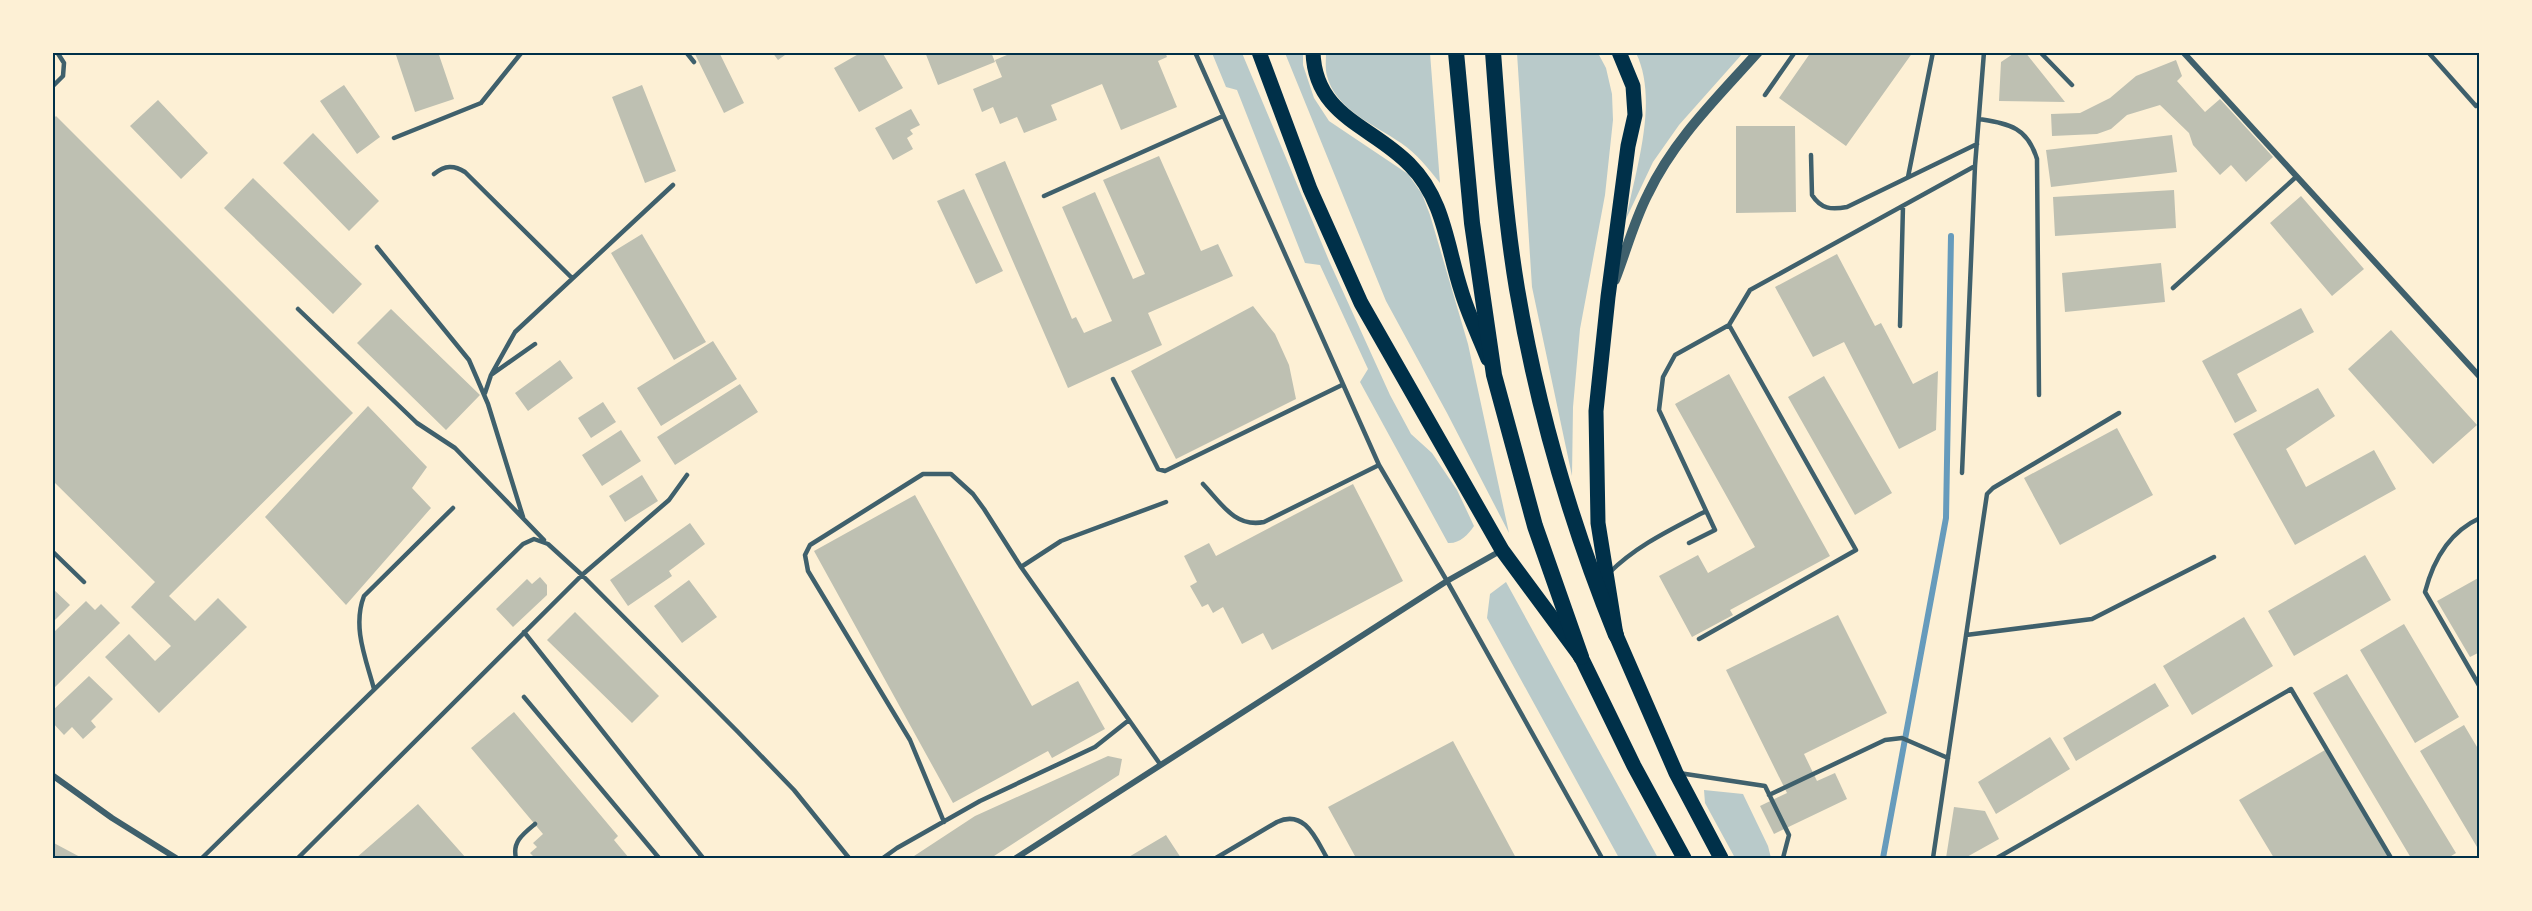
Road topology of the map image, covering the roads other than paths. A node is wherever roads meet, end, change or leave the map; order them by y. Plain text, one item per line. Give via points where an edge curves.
1 (57, 52) edge
2 (522, 52) edge
3 (686, 52) edge
4 (1195, 52) edge
5 (1259, 52) edge
6 (1313, 52) edge
7 (1456, 52) edge
8 (1493, 52) edge
9 (1619, 52) edge
10 (1758, 52) edge
11 (1795, 52) edge
12 (1933, 52) edge
13 (1983, 52) edge
14 (2040, 52) edge
15 (2183, 52) edge
16 (2428, 52) edge
17 (694, 62) dead end
18 (2072, 85) dead end
19 (52, 87) edge
20 (1765, 95) dead end
21 (2480, 103) edge
22 (1223, 116) junction
23 (1979, 119) junction
24 (394, 138) dead end
25 (1977, 144) junction
26 (1811, 155) dead end
27 (1975, 166) junction
28 (434, 174) dead end
29 (1908, 177) junction
30 (2296, 177) junction
31 (672, 185) dead end
32 (1044, 196) dead end
33 (1903, 206) junction
34 (377, 247) dead end
35 (572, 278) junction
36 (2174, 288) dead end
37 (1608, 297) junction
38 (298, 309) dead end
39 (1729, 325) junction
40 (1900, 326) dead end
41 (535, 344) dead end
42 (491, 375) junction
43 (1494, 375) junction
44 (2480, 377) edge
45 (1113, 379) dead end
46 (1342, 385) junction
47 (2039, 395) dead end
48 (488, 404) junction
49 (2118, 413) dead end
50 (1379, 465) junction
51 (1962, 473) dead end
52 (687, 475) dead end
53 (1203, 484) dead end
54 (1166, 502) dead end
55 (453, 508) dead end
56 (1706, 511) junction
57 (2480, 518) edge
58 (523, 519) junction
59 (1689, 543) dead end
60 (548, 544) junction
61 (1502, 550) junction
62 (52, 551) edge
63 (2214, 556) dead end
64 (1021, 567) junction
65 (1607, 574) junction
66 (582, 575) junction
67 (1447, 581) junction
68 (84, 582) dead end
69 (524, 632) junction
70 (1616, 635) junction
71 (1966, 635) junction
72 (1699, 639) dead end
73 (1581, 657) junction
74 (2480, 687) edge
75 (374, 689) junction
76 (524, 698) dead end
77 (1129, 720) junction
78 (1948, 758) junction
79 (1160, 764) junction
80 (1676, 773) junction
81 (52, 775) edge
82 (1769, 795) junction
83 (944, 822) junction
84 (535, 824) dead end
85 (2007, 856) edge
86 (176, 858) edge
87 (202, 858) edge
88 (298, 858) edge
89 (516, 858) edge
90 (659, 858) edge
91 (703, 858) edge
92 (849, 858) edge
93 (883, 858) edge
94 (1016, 858) edge
95 (1215, 858) edge
96 (1327, 858) edge
97 (1602, 858) edge
98 (1684, 858) edge
99 (1721, 858) edge
100 (1783, 858) edge
101 (1934, 858) edge
102 (1997, 858) edge
103 (2391, 858) edge

1 - 19 lane via 64,63 63,76
2 - 24 lane via 480,103
3 - 17 lane
4 - 22 lane
5 - 61 main road via 1310,189 1361,303
6 - 43 main road via 1318,80 1340,113 1410,165 1433,196 1461,292
7 - 43 highway via 1472,223
8 - 70 highway via 1507,215 1529,353 1586,561
9 - 37 main road via 1633,86 1635,115
10 - 37 street via 1673,151 1648,194
11 - 20 lane
12 - 29 lane
13 - 23 lane
14 - 18 lane
15 - 30 street
16 - 21 lane via 2476,106
22 - 32 lane
22 - 46 lane
23 - 25 lane
23 - 47 lane via 2008,124 2020,131 2032,144 2037,159
25 - 27 lane
25 - 29 lane
26 - 29 lane via 1812,195 1825,208 1847,207
27 - 33 lane
27 - 51 lane
28 - 35 lane via 446,167 460,168
30 - 36 lane
30 - 44 street
31 - 35 lane
33 - 39 lane via 1750,290
33 - 40 lane
34 - 48 lane via 469,360
35 - 42 lane via 515,332
37 - 65 main road via 1596,411 1598,523
38 - 58 lane via 417,423 455,448
39 - 56 lane via 1675,355 1663,377 1659,410
39 - 72 lane via 1856,550
41 - 42 lane
42 - 48 lane via 485,389
43 - 73 highway via 1535,526
45 - 46 lane via 1158,469 1165,471
46 - 50 lane
48 - 58 lane
49 - 71 lane via 1987,494
50 - 53 lane via 1251,525 1239,520
50 - 67 lane
52 - 66 lane via 669,500
54 - 64 lane via 1061,541
55 - 75 lane via 364,596 358,611 360,635
56 - 59 lane via 1714,530
56 - 65 lane via 1649,541
57 - 74 lane via 2450,539 2432,567 2425,592
58 - 60 lane
60 - 66 lane
60 - 75 lane via 534,539 523,544
61 - 67 street
61 - 73 main road
62 - 68 lane
63 - 71 lane via 2092,619
64 - 77 lane
64 - 83 lane via 973,494 951,474 923,474 810,545 805,555 808,571 910,740
65 - 70 main road
66 - 69 lane
66 - 92 lane via 794,790
67 - 79 street
67 - 97 lane
69 - 88 lane
69 - 91 lane
70 - 80 main road
71 - 78 lane
73 - 98 main road
75 - 87 lane
76 - 90 lane
77 - 79 lane
77 - 83 lane via 1095,747
78 - 82 lane via 1902,738 1885,740
78 - 101 lane
79 - 94 street
80 - 82 lane via 1765,786
80 - 99 main road
81 - 86 street
82 - 100 lane via 1790,835
83 - 93 lane
84 - 89 lane via 518,841
85 - 102 lane
85 - 103 lane via 2291,689
95 - 96 lane via 1289,818 1309,827

